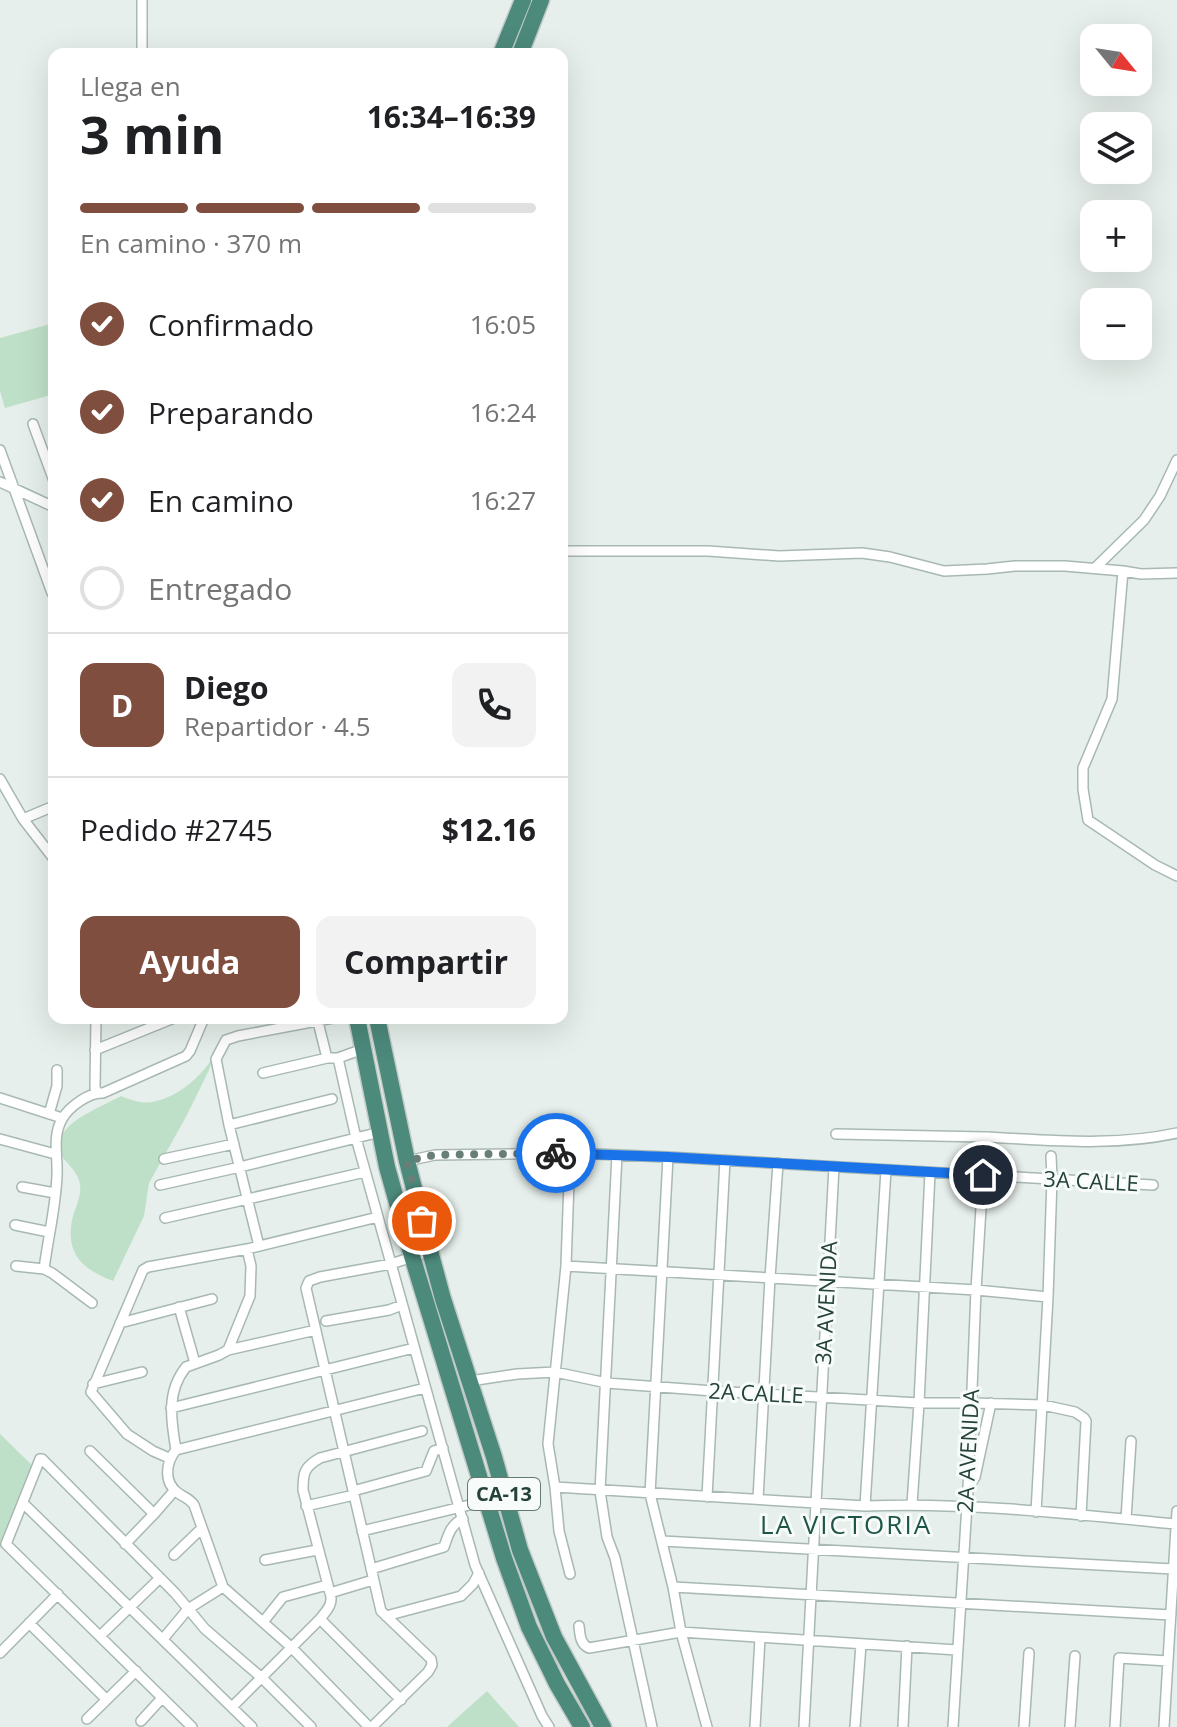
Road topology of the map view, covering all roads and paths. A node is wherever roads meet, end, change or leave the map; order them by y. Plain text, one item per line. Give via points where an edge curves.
1 (142, 0) edge
2 (523, 0) edge
3 (541, 0) edge
4 (142, 48) edge
5 (503, 48) edge
6 (522, 48) edge
7 (33, 424) dead end
8 (0, 450) edge
9 (48, 456) edge
10 (1177, 460) edge
11 (0, 482) edge
12 (14, 489) junction
13 (48, 504) edge
14 (568, 551) edge
15 (1095, 568) junction
16 (1123, 571) junction
17 (1177, 573) edge
18 (48, 582) edge
19 (0, 779) edge
20 (3, 792) edge
21 (48, 809) edge
22 (23, 819) junction
23 (48, 850) edge
24 (1177, 876) edge
25 (96, 1024) edge
26 (159, 1024) edge
27 (201, 1024) edge
28 (273, 1024) edge
29 (296, 1024) edge
30 (318, 1024) edge
31 (358, 1024) edge
32 (378, 1024) edge
33 (274, 1029) junction
34 (363, 1049) junction
35 (95, 1050) junction
36 (327, 1058) junction
37 (338, 1058) junction
38 (57, 1070) dead end
39 (263, 1073) dead end
40 (97, 1092) junction
41 (0, 1098) edge
42 (332, 1099) dead end
43 (49, 1114) junction
44 (62, 1118) junction
45 (229, 1125) junction
46 (380, 1132) junction
47 (1177, 1133) edge
48 (836, 1134) dead end
49 (987, 1137) junction
50 (356, 1138) junction
51 (0, 1139) edge
52 (234, 1144) junction
53 (570, 1153) junction
54 (55, 1154) junction
55 (617, 1155) junction
56 (1051, 1156) dead end
57 (668, 1157) junction
58 (164, 1159) dead end
59 (725, 1160) junction
60 (407, 1161) junction
61 (778, 1163) junction
62 (240, 1167) junction
63 (834, 1167) junction
64 (886, 1170) junction
65 (365, 1172) junction
66 (930, 1173) junction
67 (983, 1175) junction
68 (1052, 1179) junction
69 (160, 1185) dead end
70 (1153, 1185) dead end
71 (22, 1187) dead end
72 (55, 1193) junction
73 (248, 1200) junction
74 (378, 1217) junction
75 (165, 1218) dead end
76 (15, 1225) dead end
77 (49, 1232) junction
78 (259, 1246) junction
79 (247, 1249) junction
80 (430, 1251) junction
81 (412, 1256) junction
82 (391, 1264) junction
83 (16, 1266) dead end
84 (566, 1266) junction
85 (44, 1269) junction
86 (611, 1270) junction
87 (662, 1272) junction
88 (719, 1276) junction
89 (770, 1278) junction
90 (827, 1282) junction
91 (880, 1284) junction
92 (924, 1287) junction
93 (976, 1290) junction
94 (1048, 1297) junction
95 (212, 1299) dead end
96 (92, 1303) dead end
97 (402, 1305) junction
98 (179, 1307) junction
99 (326, 1321) dead end
100 (120, 1323) junction
101 (316, 1330) junction
102 (414, 1348) junction
103 (228, 1350) junction
104 (195, 1363) junction
105 (325, 1371) junction
106 (142, 1372) dead end
107 (555, 1372) junction
108 (470, 1381) junction
109 (607, 1383) junction
110 (93, 1384) junction
111 (656, 1386) junction
112 (425, 1388) junction
113 (713, 1391) junction
114 (764, 1393) junction
115 (821, 1396) junction
116 (873, 1400) junction
117 (919, 1403) junction
118 (971, 1403) junction
119 (991, 1403) junction
120 (1043, 1405) junction
121 (171, 1408) junction
122 (335, 1410) junction
123 (422, 1431) dead end
124 (1131, 1441) dead end
125 (443, 1448) junction
126 (90, 1451) dead end
127 (344, 1451) junction
128 (173, 1454) junction
129 (555, 1487) junction
130 (968, 1489) junction
131 (174, 1491) junction
132 (600, 1491) junction
133 (354, 1493) junction
134 (650, 1494) junction
135 (707, 1497) junction
136 (758, 1499) junction
137 (486, 1501) junction
138 (23, 1503) junction
139 (816, 1503) junction
140 (912, 1504) junction
141 (306, 1506) junction
142 (865, 1506) junction
143 (965, 1507) junction
144 (1177, 1511) edge
145 (1036, 1512) junction
146 (461, 1513) junction
147 (154, 1514) junction
148 (1081, 1516) junction
149 (1126, 1519) junction
150 (1176, 1524) edge
151 (202, 1528) junction
152 (362, 1531) junction
153 (662, 1541) junction
154 (125, 1544) junction
155 (814, 1549) junction
156 (317, 1550) junction
157 (174, 1555) dead end
158 (963, 1557) junction
159 (265, 1560) dead end
160 (371, 1569) junction
161 (1173, 1569) junction
162 (479, 1573) junction
163 (570, 1574) dead end
164 (160, 1578) junction
165 (373, 1580) junction
166 (223, 1587) junction
167 (673, 1587) junction
168 (328, 1589) junction
169 (58, 1594) junction
170 (811, 1595) junction
171 (961, 1602) junction
172 (129, 1607) junction
173 (188, 1609) junction
174 (1171, 1615) junction
175 (386, 1616) junction
176 (320, 1619) junction
177 (263, 1622) junction
178 (29, 1623) junction
179 (579, 1626) dead end
180 (681, 1632) junction
181 (100, 1636) junction
182 (760, 1638) junction
183 (163, 1639) junction
184 (632, 1640) junction
185 (808, 1642) junction
186 (861, 1644) junction
187 (907, 1646) junction
188 (291, 1647) junction
189 (957, 1650) junction
190 (0, 1653) edge
191 (1029, 1653) dead end
192 (1075, 1656) dead end
193 (1168, 1661) junction
194 (136, 1671) junction
195 (1172, 1676) edge
196 (262, 1678) junction
197 (1166, 1691) junction
198 (1177, 1691) edge
199 (162, 1698) junction
200 (106, 1699) junction
201 (401, 1700) junction
202 (232, 1707) junction
203 (87, 1719) dead end
204 (141, 1721) dead end
205 (192, 1727) edge
206 (252, 1727) edge
207 (311, 1727) edge
208 (370, 1727) edge
209 (549, 1727) edge
210 (582, 1727) edge
211 (603, 1727) edge
212 (652, 1727) edge
213 (707, 1727) edge
214 (755, 1727) edge
215 (804, 1727) edge
216 (855, 1727) edge
217 (903, 1727) edge
218 (953, 1727) edge
219 (1024, 1727) edge
220 (1070, 1727) edge
221 (1115, 1727) edge
222 (1164, 1727) edge

1 - 4 street
2 - 5 highway
3 - 6 highway
7 - 9 street
8 - 12 street
10 - 15 street via 1144,520
11 - 12 street
12 - 13 street
12 - 18 street
14 - 15 street via 862,553 944,571
15 - 16 street
16 - 17 street
16 - 24 street via 1112,699 1083,768 1087,816
19 - 20 street
20 - 22 street
21 - 22 street
22 - 23 street
25 - 35 street
26 - 35 street
27 - 40 street via 186,1056
28 - 33 street
29 - 33 street
30 - 36 street
31 - 34 highway, CA-13
32 - 60 highway, CA-13
33 - 45 street via 226,1040 220,1048 216,1059
34 - 37 street
34 - 46 highway, CA-13
35 - 40 street
36 - 37 street
36 - 39 street
37 - 50 street
38 - 43 street
40 - 44 street
41 - 43 street
42 - 45 street
43 - 44 street
44 - 54 street
45 - 52 street
46 - 50 street
46 - 81 highway, CA-13
47 - 49 street via 1078,1143
48 - 49 street
49 - 67 street, 2A AVENIDA
50 - 62 street
50 - 65 street
51 - 54 street
52 - 58 street
52 - 62 street
53 - 55 street, 3A CALLE
53 - 60 street, 3A CALLE via 435,1155
53 - 84 street
54 - 72 street
55 - 57 street, 3A CALLE
55 - 86 street
56 - 68 street
57 - 59 street, 3A CALLE
57 - 87 street
59 - 61 street, 3A CALLE
59 - 88 street
60 - 80 highway, CA-13
61 - 63 street, 3A CALLE
61 - 89 street
62 - 69 street
62 - 73 street
63 - 64 street, 3A CALLE
63 - 90 street, 3A AVENIDA
64 - 66 street, 3A CALLE
64 - 91 street
65 - 73 street
65 - 74 street
66 - 67 street, 3A CALLE
66 - 92 street
67 - 68 street, 3A CALLE
67 - 93 street, 2A AVENIDA
68 - 70 street, 3A CALLE
68 - 94 street
71 - 72 street
72 - 77 street
73 - 75 street
73 - 78 street
74 - 78 street
74 - 82 street
76 - 77 street
77 - 85 street
78 - 79 street
79 - 100 street via 148,1267
79 - 103 street via 250,1296
80 - 81 street
80 - 108 highway, CA-13
81 - 82 street
81 - 137 highway, CA-13
82 - 97 street
82 - 101 street via 309,1281
83 - 85 street
84 - 86 street
84 - 107 street
85 - 96 street
86 - 87 street
86 - 109 street
87 - 88 street
87 - 111 street
88 - 89 street
88 - 113 street
89 - 90 street
89 - 114 street
90 - 91 street
90 - 115 street, 3A AVENIDA
91 - 92 street
91 - 116 street
92 - 93 street
92 - 117 street
93 - 94 street
93 - 118 street, 2A AVENIDA
94 - 120 street
95 - 98 street
97 - 99 street
97 - 102 street
98 - 100 street
98 - 104 street
100 - 110 street
101 - 103 street
101 - 105 street
102 - 105 street
102 - 112 street
103 - 104 street
104 - 121 street via 178,1379
105 - 121 street
105 - 122 street
106 - 110 street
107 - 108 street, 2A CALLE
107 - 109 street, 2A CALLE
107 - 129 street via 548,1444
108 - 211 highway, CA-13 via 520,1550 554,1637
109 - 111 street, 2A CALLE
109 - 132 street
110 - 128 street via 91,1392 127,1434 153,1451
111 - 113 street, 2A CALLE
111 - 134 street
112 - 122 street
112 - 125 street
113 - 114 street, 2A CALLE
113 - 135 street
114 - 115 street, 2A CALLE
114 - 136 street
115 - 116 street, 2A CALLE
115 - 139 street, 3A AVENIDA
116 - 117 street, 2A CALLE
116 - 142 street
117 - 118 street, 2A CALLE
117 - 140 street
118 - 119 street, 2A CALLE
118 - 130 street, 2A AVENIDA
119 - 120 street, 2A CALLE
119 - 130 street
120 - 145 street
120 - 148 street, 2A CALLE via 1075,1412 1086,1421
121 - 128 street
122 - 127 street
122 - 128 street
123 - 127 street
124 - 149 street
125 - 133 street via 434,1451 426,1471
125 - 146 street
126 - 147 street
127 - 133 street
127 - 141 street via 309,1464 303,1474
128 - 131 street via 167,1473
129 - 132 street
129 - 163 street
130 - 143 street, 2A AVENIDA
131 - 147 street
131 - 151 street via 191,1500
132 - 134 street
132 - 184 street
133 - 141 street
133 - 152 street
134 - 135 street
134 - 153 street
135 - 136 street
136 - 139 street
137 - 146 street
137 - 210 highway, CA-13 via 529,1627
138 - 154 street via 42,1459
138 - 169 street via 6,1544
138 - 172 street
139 - 142 street
139 - 155 street, 3A AVENIDA
140 - 142 street
140 - 143 street
141 - 156 street
143 - 145 street
143 - 158 street, 2A AVENIDA
144 - 150 street
145 - 148 street
146 - 152 street
146 - 160 street via 444,1547
146 - 162 street
147 - 154 street
148 - 149 street
149 - 150 street
150 - 161 street
151 - 157 street
151 - 166 street
152 - 160 street
153 - 155 street
153 - 167 street
154 - 164 street
155 - 158 street
155 - 170 street, 3A AVENIDA
156 - 159 street
156 - 168 street
158 - 161 street
158 - 171 street, 2A AVENIDA
160 - 165 street
161 - 174 street
162 - 175 street via 461,1596
162 - 209 street
164 - 172 street
164 - 173 street
165 - 168 street
165 - 175 street
166 - 173 street
166 - 177 street
167 - 170 street
167 - 180 street
168 - 176 street via 331,1603
168 - 177 street via 283,1597
169 - 178 street
169 - 181 street
170 - 171 street
170 - 185 street, 3A AVENIDA
171 - 174 street
171 - 189 street, 2A AVENIDA
172 - 181 street
172 - 183 street
173 - 183 street
173 - 196 street
174 - 193 street
175 - 201 street via 431,1659 432,1665
176 - 188 street
176 - 201 street
177 - 188 street
178 - 190 street
178 - 200 street
179 - 184 street via 580,1639 589,1648
180 - 182 street
180 - 184 street
180 - 213 street
181 - 194 street
182 - 185 street
182 - 214 street
183 - 202 street
184 - 212 street
185 - 186 street
185 - 215 street, 3A AVENIDA
186 - 187 street
186 - 216 street
187 - 189 street
187 - 217 street
188 - 196 street
188 - 208 street
189 - 218 street, 2A AVENIDA
191 - 219 street
192 - 220 street
193 - 195 street
193 - 221 street via 1119,1658
194 - 199 street
194 - 200 street
195 - 197 street
196 - 202 street
196 - 207 street
197 - 198 street
197 - 222 street
199 - 204 street
199 - 205 street
200 - 203 street
201 - 208 street
202 - 206 street

